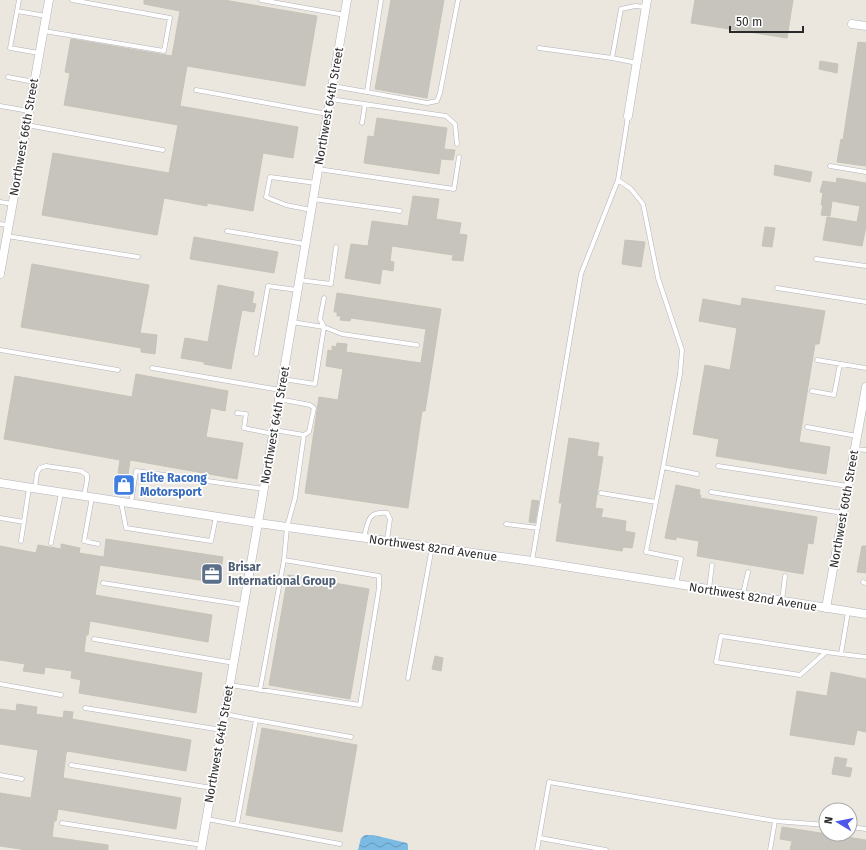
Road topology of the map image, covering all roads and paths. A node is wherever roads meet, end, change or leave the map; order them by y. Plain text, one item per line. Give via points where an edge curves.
1 (19, 0) edge
2 (49, 0) edge
3 (72, 0) edge
4 (261, 0) edge
5 (347, 0) edge
6 (382, 0) edge
7 (458, 0) edge
8 (646, 4) edge
9 (17, 10) junction
10 (345, 15) junction
11 (46, 16) junction
12 (852, 24) dead end
13 (866, 26) edge
14 (44, 31) junction
15 (539, 48) dead end
16 (39, 53) junction
17 (612, 58) junction
18 (637, 63) junction
19 (8, 77) dead end
20 (34, 82) junction
21 (332, 86) junction
22 (196, 90) dead end
23 (366, 92) junction
24 (330, 99) junction
25 (365, 104) junction
26 (0, 106) edge
27 (29, 111) junction
28 (328, 114) junction
29 (628, 116) joint
30 (362, 124) dead end
31 (27, 126) junction
32 (457, 144) dead end
33 (163, 150) dead end
34 (459, 156) dead end
35 (830, 166) dead end
36 (318, 169) junction
37 (866, 172) edge
38 (618, 180) junction
39 (316, 183) junction
40 (313, 199) junction
41 (0, 202) edge
42 (13, 204) junction
43 (311, 210) junction
44 (400, 211) dead end
45 (0, 224) edge
46 (9, 225) junction
47 (226, 231) dead end
48 (7, 236) junction
49 (306, 244) junction
50 (336, 247) dead end
51 (2, 249) edge
52 (138, 257) dead end
53 (816, 259) dead end
54 (1, 266) edge
55 (866, 266) edge
56 (0, 274) edge
57 (299, 280) junction
58 (777, 288) dead end
59 (298, 290) junction
60 (324, 298) dead end
61 (866, 302) edge
62 (292, 322) junction
63 (324, 327) junction
64 (417, 346) dead end
65 (0, 350) edge
66 (256, 354) dead end
67 (817, 360) dead end
68 (840, 364) junction
69 (152, 368) dead end
70 (866, 368) edge
71 (118, 370) dead end
72 (283, 379) junction
73 (866, 387) edge
74 (281, 390) junction
75 (812, 391) dead end
76 (865, 396) edge
77 (279, 399) junction
78 (237, 413) dead end
79 (807, 427) dead end
80 (274, 432) junction
81 (304, 435) junction
82 (857, 436) junction
83 (855, 448) junction
84 (866, 450) edge
85 (718, 466) dead end
86 (663, 467) junction
87 (698, 474) dead end
88 (0, 483) edge
89 (848, 486) junction
90 (32, 488) junction
91 (264, 489) junction
92 (711, 492) dead end
93 (61, 493) junction
94 (601, 493) dead end
95 (88, 497) junction
96 (121, 502) junction
97 (656, 502) junction
98 (131, 504) junction
99 (843, 513) junction
100 (216, 517) junction
101 (0, 518) edge
102 (24, 522) junction
103 (258, 523) junction
104 (506, 524) dead end
105 (287, 527) junction
106 (538, 528) junction
107 (364, 538) junction
108 (21, 541) dead end
109 (387, 541) junction
110 (52, 543) dead end
111 (98, 544) dead end
112 (432, 547) junction
113 (284, 560) junction
114 (532, 561) junction
115 (712, 565) dead end
116 (748, 572) dead end
117 (785, 576) dead end
118 (103, 583) dead end
119 (676, 584) junction
120 (709, 589) junction
121 (743, 595) junction
122 (782, 601) junction
123 (244, 605) junction
124 (826, 608) junction
125 (848, 612) junction
126 (866, 614) edge
127 (94, 639) dead end
128 (826, 652) junction
129 (840, 654) junction
130 (866, 657) edge
131 (234, 663) junction
132 (408, 678) dead end
133 (0, 684) edge
134 (230, 685) junction
135 (260, 690) junction
136 (61, 695) dead end
137 (85, 708) dead end
138 (224, 714) junction
139 (256, 720) junction
140 (222, 730) junction
141 (351, 737) dead end
142 (71, 765) dead end
143 (0, 775) edge
144 (22, 779) dead end
145 (212, 788) junction
146 (206, 819) junction
147 (775, 822) junction
148 (62, 823) dead end
149 (237, 824) junction
150 (818, 825) edge
151 (540, 838) junction
152 (340, 844) dead end
153 (201, 848) edge
154 (537, 850) edge
155 (606, 850) edge
156 (770, 850) edge

1 - 9 lane
2 - 11 street, Northwest 66th Street
3 - 14 lane via 170,18 164,51
4 - 10 lane
5 - 10 street, Northwest 64th Street
6 - 23 lane
7 - 23 lane via 440,93 436,102 427,103
8 - 17 lane via 621,9
8 - 18 street
9 - 11 lane
9 - 16 lane via 10,48
10 - 21 street, Northwest 64th Street
11 - 14 street, Northwest 66th Street
12 - 13 street
14 - 16 street, Northwest 66th Street
15 - 17 lane
16 - 20 street, Northwest 66th Street
17 - 18 lane
18 - 29 street
19 - 20 lane
20 - 27 street, Northwest 66th Street
21 - 23 lane
21 - 24 street, Northwest 64th Street
22 - 28 lane
24 - 25 lane
24 - 28 street, Northwest 64th Street
25 - 30 lane
25 - 32 lane via 446,116 455,124
26 - 27 lane
27 - 31 street, Northwest 66th Street
28 - 36 street, Northwest 64th Street
29 - 38 lane
31 - 33 lane
31 - 42 street, Northwest 66th Street
34 - 36 lane via 454,189
35 - 37 lane
36 - 39 street, Northwest 64th Street
38 - 86 lane via 631,189 643,204 658,278 682,350
38 - 106 lane via 581,274
39 - 40 street, Northwest 64th Street
39 - 43 lane via 270,177 266,197 286,205
40 - 43 street, Northwest 64th Street
40 - 44 lane
41 - 42 lane
42 - 46 street, Northwest 66th Street
43 - 49 street, Northwest 64th Street
45 - 46 lane
46 - 48 street, Northwest 66th Street
47 - 49 lane
48 - 51 street, Northwest 66th Street
48 - 52 lane
49 - 57 street, Northwest 64th Street
50 - 57 lane via 331,284
51 - 54 street, Northwest 66th Street
53 - 55 lane
54 - 56 street, Northwest 66th Street
57 - 59 street, Northwest 64th Street
58 - 61 lane
59 - 62 street, Northwest 64th Street
59 - 66 lane via 268,286
60 - 63 lane via 320,319
62 - 63 lane
62 - 72 street, Northwest 64th Street
63 - 64 lane via 342,334
63 - 72 lane via 315,384
65 - 71 lane
67 - 68 lane
68 - 70 lane
68 - 75 lane via 834,395
69 - 74 lane
72 - 74 street, Northwest 64th Street
73 - 76 street, Northwest 60th Street
74 - 77 street, Northwest 64th Street
76 - 82 street, Northwest 60th Street
77 - 80 street, Northwest 64th Street
77 - 81 lane via 314,408 308,432
78 - 80 lane via 246,414 244,428
79 - 82 lane
80 - 81 lane
80 - 91 street, Northwest 64th Street
81 - 105 lane via 295,498
82 - 83 street, Northwest 60th Street
83 - 84 lane
83 - 89 street, Northwest 60th Street
85 - 89 lane
86 - 87 lane
86 - 97 lane
88 - 90 street, Northwest 82nd Avenue
89 - 99 street, Northwest 60th Street
90 - 93 street, Northwest 82nd Avenue
90 - 95 lane via 40,468 46,466 81,471 87,475
90 - 102 lane
91 - 98 lane via 136,471
91 - 103 street, Northwest 64th Street
92 - 99 lane
93 - 95 street, Northwest 82nd Avenue
93 - 110 lane
94 - 97 lane
95 - 96 street, Northwest 82nd Avenue
95 - 111 lane via 84,541
96 - 98 street, Northwest 82nd Avenue
96 - 100 lane via 126,528 212,541
97 - 119 lane via 646,552 680,559
98 - 100 street, Northwest 82nd Avenue
99 - 124 street, Northwest 60th Street
100 - 103 street, Northwest 82nd Avenue
101 - 102 lane
102 - 108 lane
103 - 105 street, Northwest 82nd Avenue
103 - 123 street, Northwest 64th Street
104 - 106 lane
105 - 107 street, Northwest 82nd Avenue
105 - 113 lane
106 - 114 lane
107 - 109 street, Northwest 82nd Avenue
107 - 109 lane via 368,519 373,514 381,512 387,513 390,519
109 - 112 street, Northwest 82nd Avenue
112 - 114 street, Northwest 82nd Avenue
112 - 132 lane
113 - 135 lane
113 - 135 lane via 379,576 360,705
114 - 119 street, Northwest 82nd Avenue
115 - 120 lane
116 - 121 lane
117 - 122 lane
118 - 123 lane
119 - 120 street, Northwest 82nd Avenue
120 - 121 street, Northwest 82nd Avenue
121 - 122 street, Northwest 82nd Avenue
122 - 124 street, Northwest 82nd Avenue
123 - 131 street, Northwest 64th Street
124 - 125 street, Northwest 82nd Avenue
125 - 126 street, Northwest 82nd Avenue
125 - 129 lane
127 - 131 lane
128 - 128 lane via 721,636 716,662 800,675
128 - 129 lane
129 - 130 lane
131 - 134 street, Northwest 64th Street
133 - 136 lane
134 - 135 lane
134 - 138 street, Northwest 64th Street
137 - 140 lane
138 - 139 lane
138 - 140 street, Northwest 64th Street
139 - 141 lane
139 - 149 lane
140 - 145 street, Northwest 64th Street
142 - 145 lane
143 - 144 lane
145 - 146 street, Northwest 64th Street
146 - 149 lane
146 - 153 street, Northwest 64th Street
147 - 150 lane
147 - 151 lane via 550,782
147 - 156 lane
148 - 153 lane
149 - 152 lane
151 - 154 lane
151 - 155 lane

